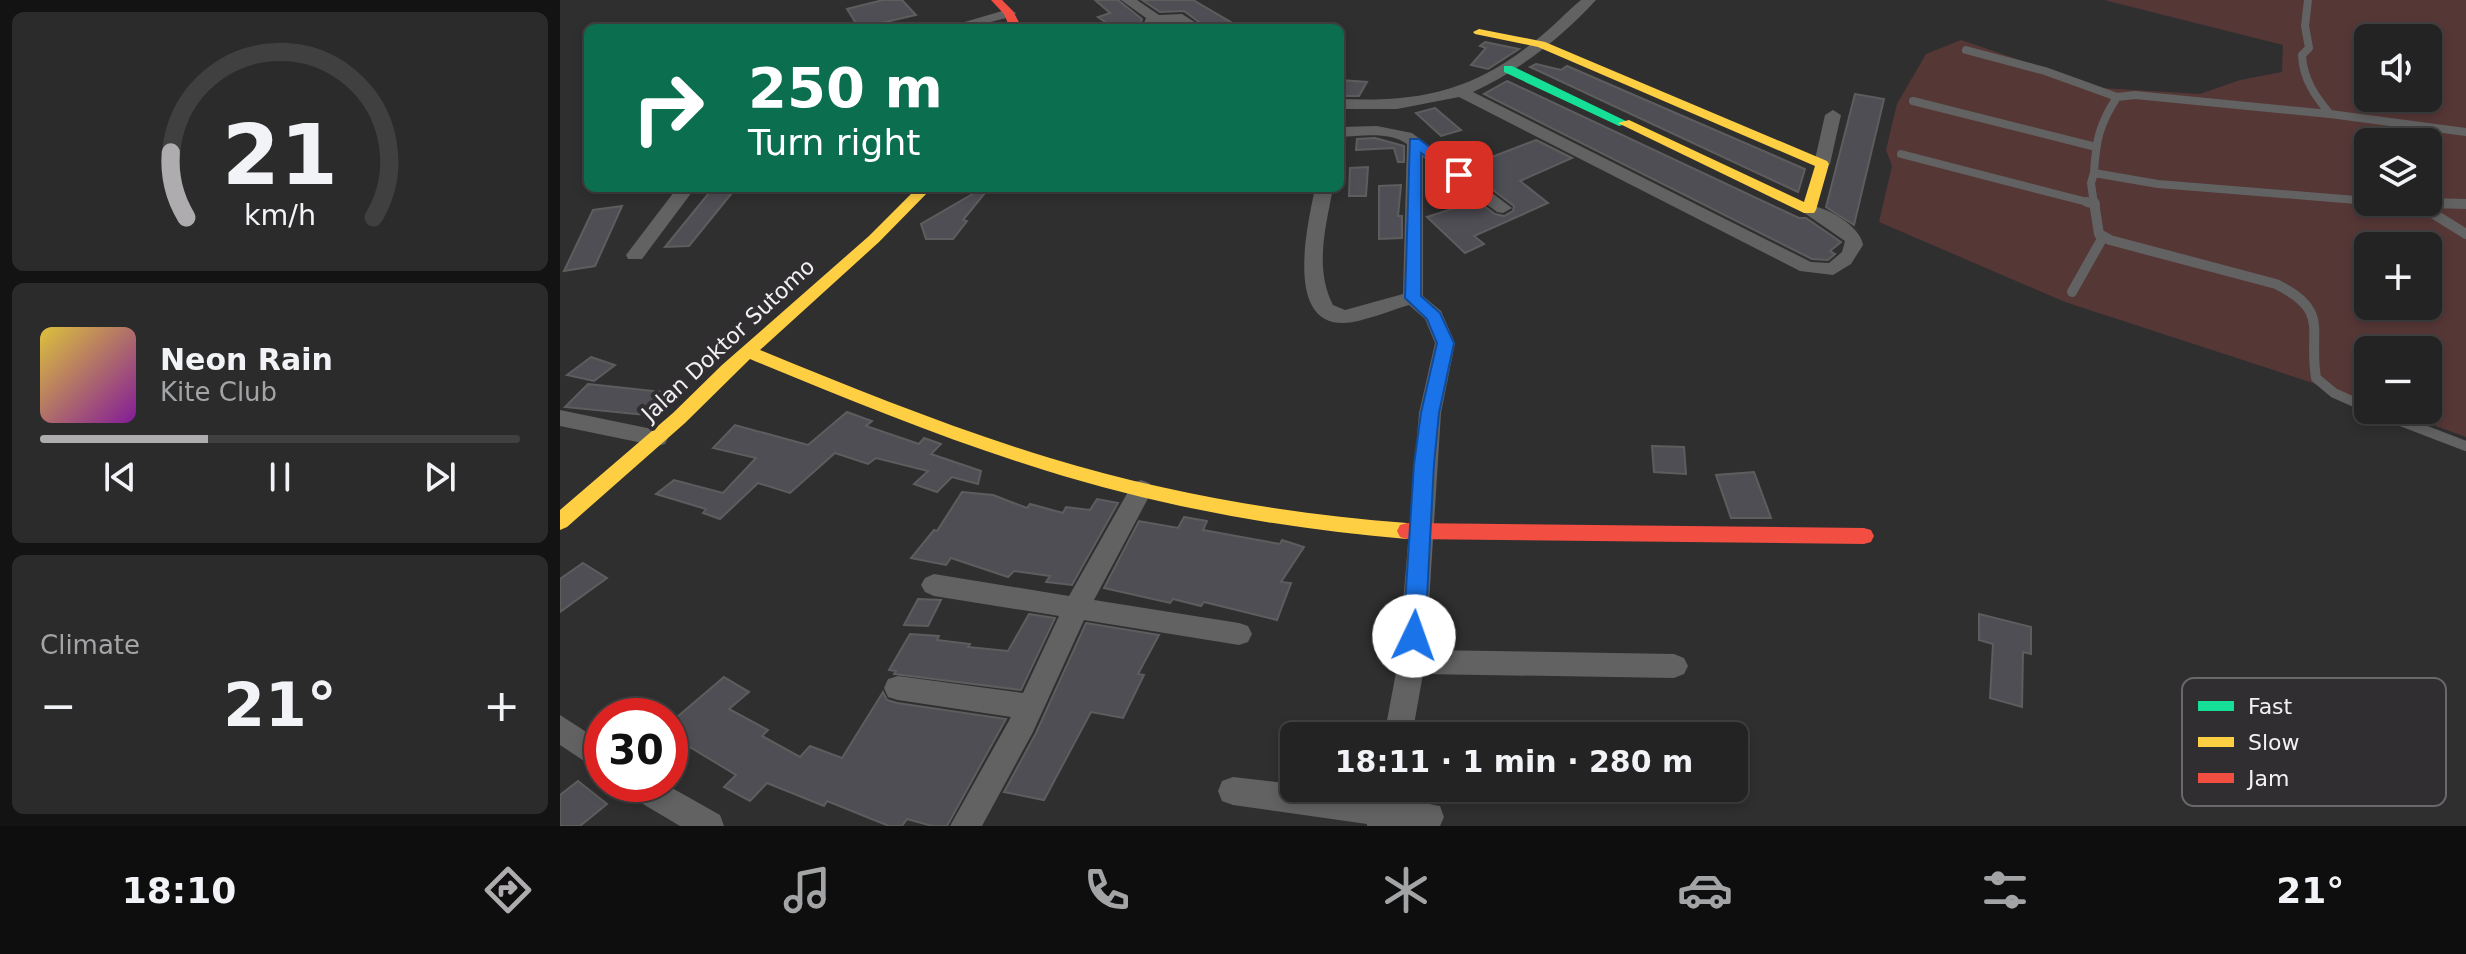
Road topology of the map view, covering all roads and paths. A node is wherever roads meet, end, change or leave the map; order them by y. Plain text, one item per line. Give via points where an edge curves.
1 (1128, 0) edge
2 (1589, 0) edge
3 (2308, 0) edge
4 (1007, 14) edge
5 (967, 24) edge
6 (1151, 24) edge
7 (1190, 24) edge
8 (1479, 32) dead end
9 (1541, 44) junction
10 (1966, 50) dead end
11 (1508, 69) junction
12 (1463, 93) junction
13 (2117, 97) junction
14 (1913, 101) dead end
15 (1344, 104) edge
16 (2330, 114) junction
17 (1833, 115) dead end
18 (1344, 132) edge
19 (2466, 132) edge
20 (1415, 142) junction
21 (2096, 147) junction
22 (1901, 154) dead end
23 (1822, 164) junction
24 (2094, 173) junction
25 (683, 192) edge
26 (921, 192) edge
27 (1323, 192) edge
28 (2354, 200) edge
29 (2442, 203) edge
30 (2095, 204) junction
31 (2466, 204) edge
32 (1503, 208) dead end
33 (1809, 210) junction
34 (2437, 216) edge
35 (2466, 234) edge
36 (2103, 237) junction
37 (635, 255) dead end
38 (2072, 292) dead end
39 (1413, 298) junction
40 (748, 352) junction
41 (2354, 402) edge
42 (560, 418) edge
43 (2409, 424) edge
44 (657, 438) junction
45 (2466, 446) edge
46 (1141, 489) junction
47 (560, 522) edge
48 (1420, 531) junction
49 (1864, 536) dead end
50 (934, 585) dead end
51 (1076, 608) junction
52 (1239, 634) dead end
53 (1412, 662) junction
54 (1674, 666) dead end
55 (898, 688) dead end
56 (1030, 707) junction
57 (1401, 722) edge
58 (560, 728) edge
59 (584, 746) edge
60 (1233, 791) dead end
61 (668, 802) edge
62 (1385, 808) edge
63 (1429, 817) dead end
64 (709, 826) edge
65 (965, 826) edge

1 - 6 street
2 - 9 street
3 - 16 lane via 2309,48 2302,55 2303,72
4 - 5 street
6 - 7 street via 1177,17
8 - 9 street
9 - 11 street
9 - 23 street
10 - 13 lane
11 - 12 street
11 - 33 street
12 - 15 street via 1405,104
12 - 33 street via 1807,267 1833,269 1854,248 1854,240
13 - 16 lane
13 - 21 lane via 2103,119
14 - 21 lane
16 - 19 lane
17 - 23 street
18 - 20 street via 1388,132
20 - 32 street
20 - 39 street
21 - 24 lane
22 - 30 lane
23 - 33 street
24 - 28 lane via 2181,187
24 - 30 lane
25 - 37 street
26 - 40 street, Jalan Doktor Sutomo
27 - 39 street via 1313,258 1325,309 1343,317
29 - 31 lane
30 - 36 lane
34 - 35 lane
36 - 38 lane
36 - 41 lane via 2276,284 2300,296 2316,321 2316,378
39 - 48 street via 1434,316 1445,343 1430,413
40 - 44 street, Jalan Doktor Sutomo
40 - 46 street via 936,427
42 - 44 street
43 - 45 lane
44 - 47 street, Jalan Doktor Sutomo
46 - 48 street via 1274,517
46 - 51 street
48 - 49 street
48 - 53 street
50 - 51 street
51 - 52 street
51 - 56 street
53 - 54 street
53 - 57 street
55 - 56 street
56 - 65 street
58 - 59 street
60 - 62 street
61 - 64 street
62 - 63 street

